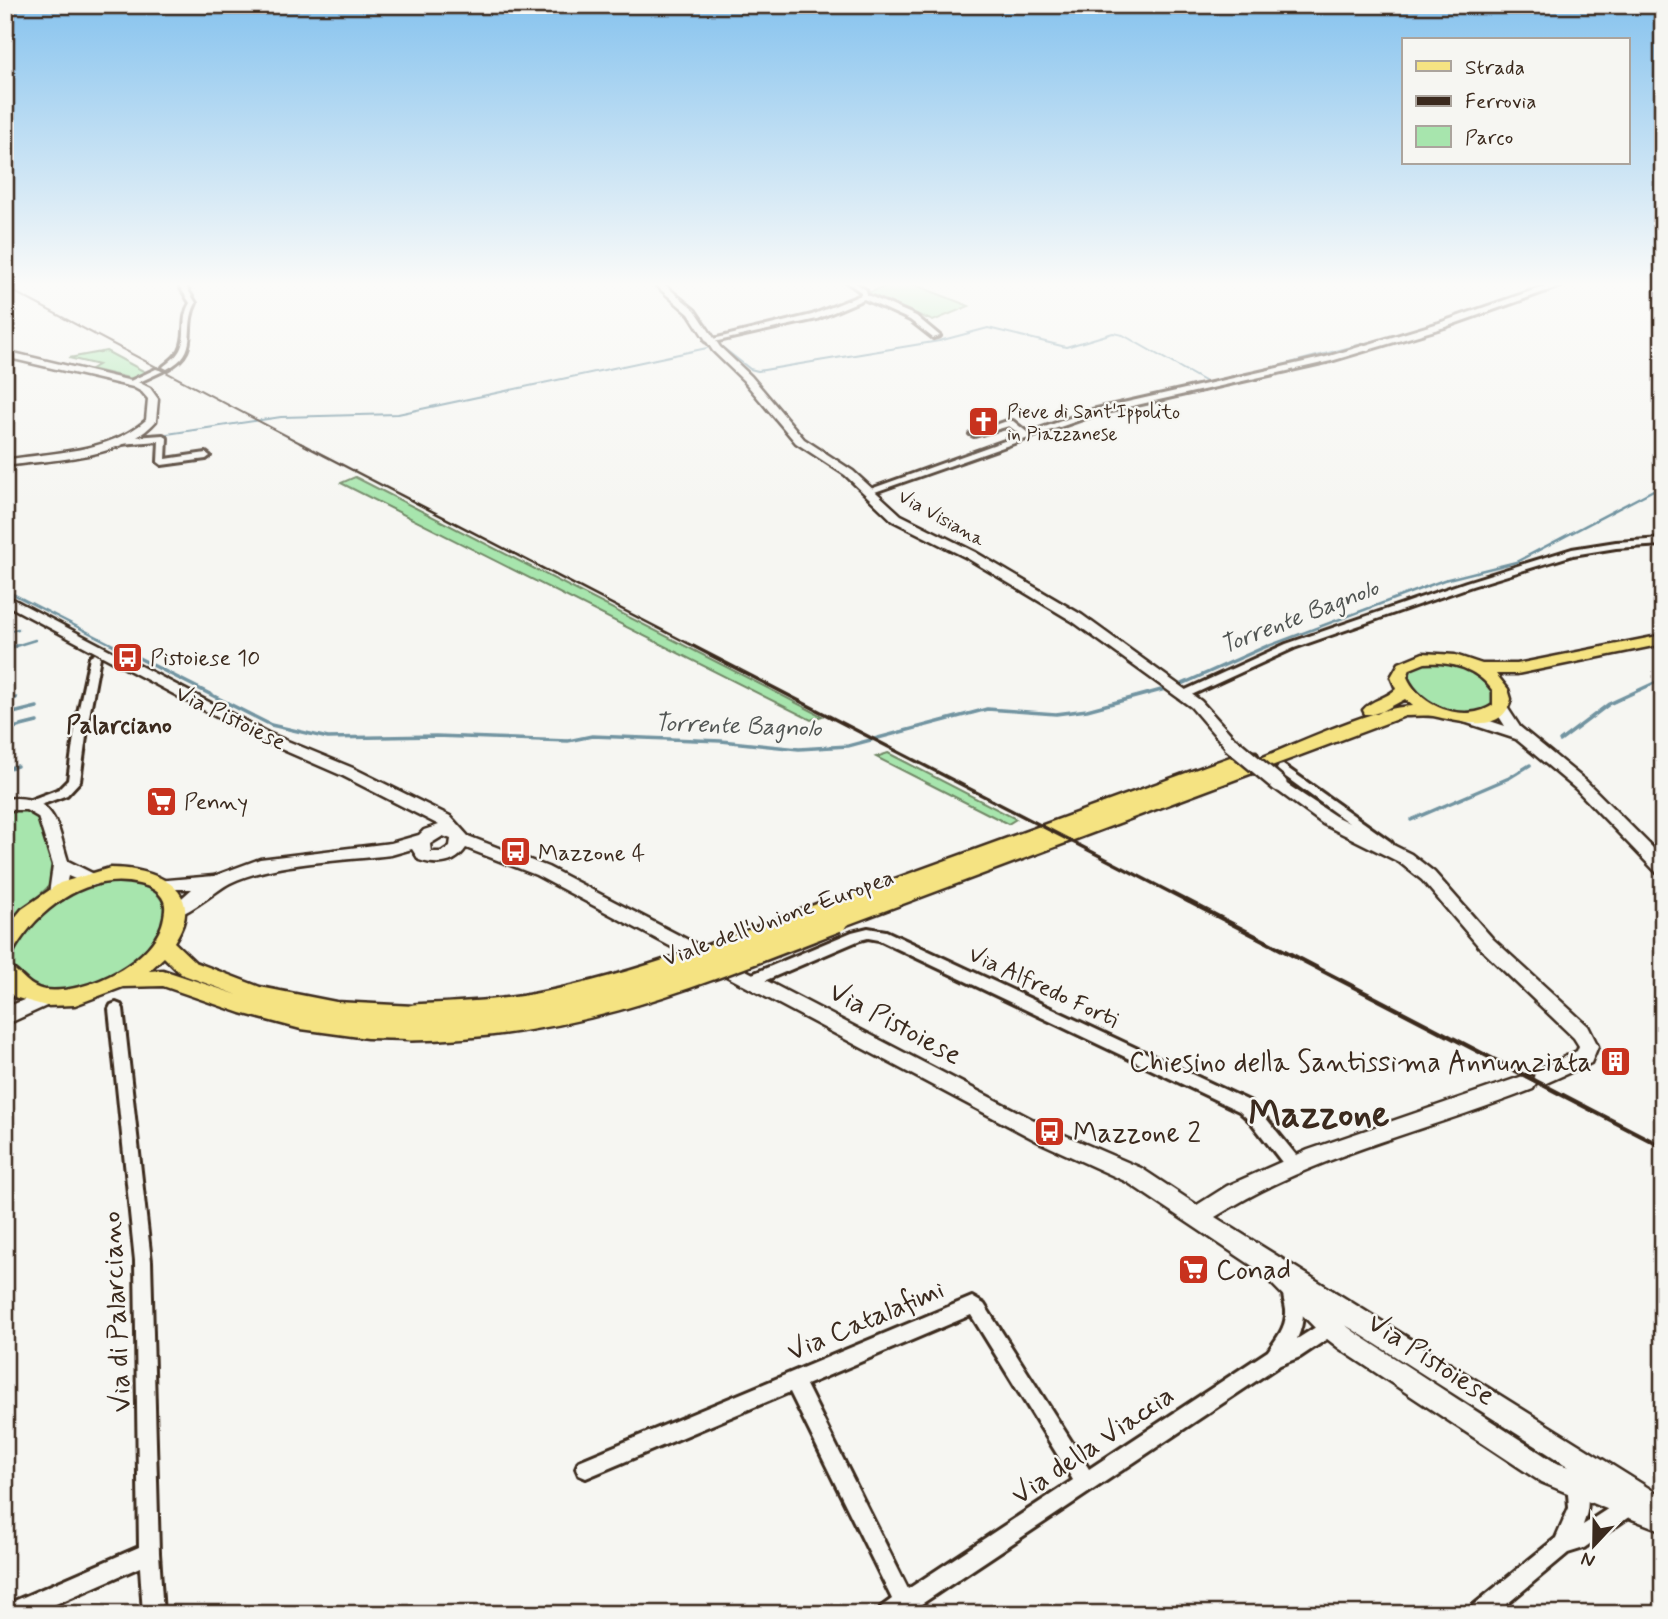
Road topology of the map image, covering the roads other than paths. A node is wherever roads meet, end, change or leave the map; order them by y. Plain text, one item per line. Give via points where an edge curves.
1 (20, 358) edge
2 (179, 358) edge
3 (726, 358) edge
4 (1333, 358) edge
5 (130, 383) junction
6 (1026, 435) junction
7 (120, 441) junction
8 (995, 447) junction
9 (206, 456) dead end
10 (5, 463) edge
11 (869, 491) junction
12 (1663, 541) edge
13 (5, 599) edge
14 (1663, 639) edge
15 (1663, 649) edge
16 (95, 657) dead end
17 (1478, 669) junction
18 (1404, 690) junction
19 (1501, 690) junction
20 (1177, 691) junction
21 (1500, 708) junction
22 (1433, 711) junction
23 (1469, 719) junction
24 (1523, 738) junction
25 (63, 792) junction
26 (19, 804) edge
27 (422, 809) junction
28 (45, 814) junction
29 (456, 841) junction
30 (425, 844) junction
31 (61, 865) junction
32 (1663, 869) edge
33 (92, 880) junction
34 (214, 881) junction
35 (162, 885) junction
36 (57, 894) junction
37 (176, 911) junction
38 (833, 915) junction
39 (163, 944) junction
40 (5, 949) edge
41 (120, 980) junction
42 (750, 981) junction
43 (7, 983) edge
44 (47, 998) junction
45 (116, 1009) dead end
46 (5, 1017) edge
47 (412, 1023) junction
48 (1294, 1165) junction
49 (1197, 1217) junction
50 (1270, 1266) junction
51 (1360, 1321) junction
52 (1330, 1326) junction
53 (1275, 1357) junction
54 (794, 1380) junction
55 (1565, 1450) junction
56 (586, 1468) dead end
57 (1574, 1481) junction
58 (1086, 1482) junction
59 (1629, 1506) junction
60 (1663, 1512) edge
61 (1663, 1518) edge
62 (1563, 1545) junction
63 (149, 1553) junction
64 (901, 1610) edge
65 (8, 1614) edge
66 (153, 1614) edge
67 (1478, 1614) edge

1 - 5 street
2 - 5 street
3 - 11 street, Via Visiana via 800,441
4 - 6 street via 1095,412
5 - 7 street via 150,394 152,413 146,427
6 - 8 street
6 - 8 street via 1010,423 974,434
7 - 9 street via 163,438 162,462
7 - 10 street
8 - 11 street
11 - 20 street, Via Visiana via 897,518 1039,594
12 - 20 street via 1572,552 1290,646
13 - 27 street, Via Pistoiese via 262,736
14 - 17 main road via 1517,669
15 - 19 main road via 1525,677
16 - 25 street via 74,781
17 - 18 main road via 1443,658 1417,659 1400,673
17 - 19 main road
18 - 22 main road, Viale dell'Unione Europea
18 - 38 main road, Viale dell'Unione Europea via 1367,712
19 - 21 main road
20 - 48 street, Via Visiana, bridge via 1199,707 1231,744 1281,777 1329,820 1405,858 1428,876 1487,944 1581,1032 1589,1046 1584,1057 1535,1079
21 - 23 main road via 1488,716
21 - 24 street
22 - 23 main road, Viale dell'Unione Europea
22 - 38 main road, Viale dell'Unione Europea via 1404,711 1368,722 1216,782
23 - 24 street
24 - 32 street via 1581,785
25 - 26 street
25 - 28 street
26 - 28 street
27 - 29 street, Via Pistoiese via 444,820
27 - 30 street via 429,822
28 - 31 street
29 - 30 street, Via Pistoiese via 442,830
29 - 30 street, Via Pistoiese via 439,859
29 - 42 street, Via Pistoiese via 542,871
30 - 34 street via 260,865
31 - 33 street
31 - 36 street
33 - 35 main road via 127,875
33 - 36 main road
34 - 35 street
34 - 37 street
35 - 37 main road
36 - 40 main road via 26,916
37 - 39 main road
38 - 47 main road, Viale dell'Unione Europea, bridge via 648,992 608,1004 521,1022 444,1030
39 - 41 main road via 141,967
39 - 47 main road, Viale dell'Unione Europea via 188,968 259,995
41 - 44 main road via 83,995
41 - 47 main road, Viale dell'Unione Europea via 163,978 282,1017 356,1028
42 - 48 street, Via Alfredo Forti via 858,936 881,935 1244,1106
42 - 49 street, Via Pistoiese via 1046,1136 1134,1175
43 - 44 main road
44 - 46 street
45 - 63 street, Via di Palarciano via 143,1261
48 - 49 street
49 - 50 street, Via Pistoiese
50 - 51 street, Via Pistoiese
50 - 52 street, Via Pistoiese
50 - 53 street via 1291,1294 1297,1314 1293,1333
51 - 52 street via 1340,1317
51 - 55 street, Via Pistoiese
52 - 53 street, Via della Viaccia via 1294,1351
52 - 57 street, Via Pistoiese via 1550,1474
53 - 58 street, Via della Viaccia
54 - 56 street, Via Catalafimi
54 - 58 street, Via Catalafimi via 972,1306
54 - 64 street
55 - 57 street via 1575,1467
55 - 60 street, Via Pistoiese
57 - 59 street, Via Pistoiese
57 - 62 street via 1582,1499
58 - 64 street, Via della Viaccia
59 - 61 street, Via Pistoiese
59 - 62 street via 1577,1541
62 - 67 street
63 - 65 street
63 - 66 street, Via di Palarciano

